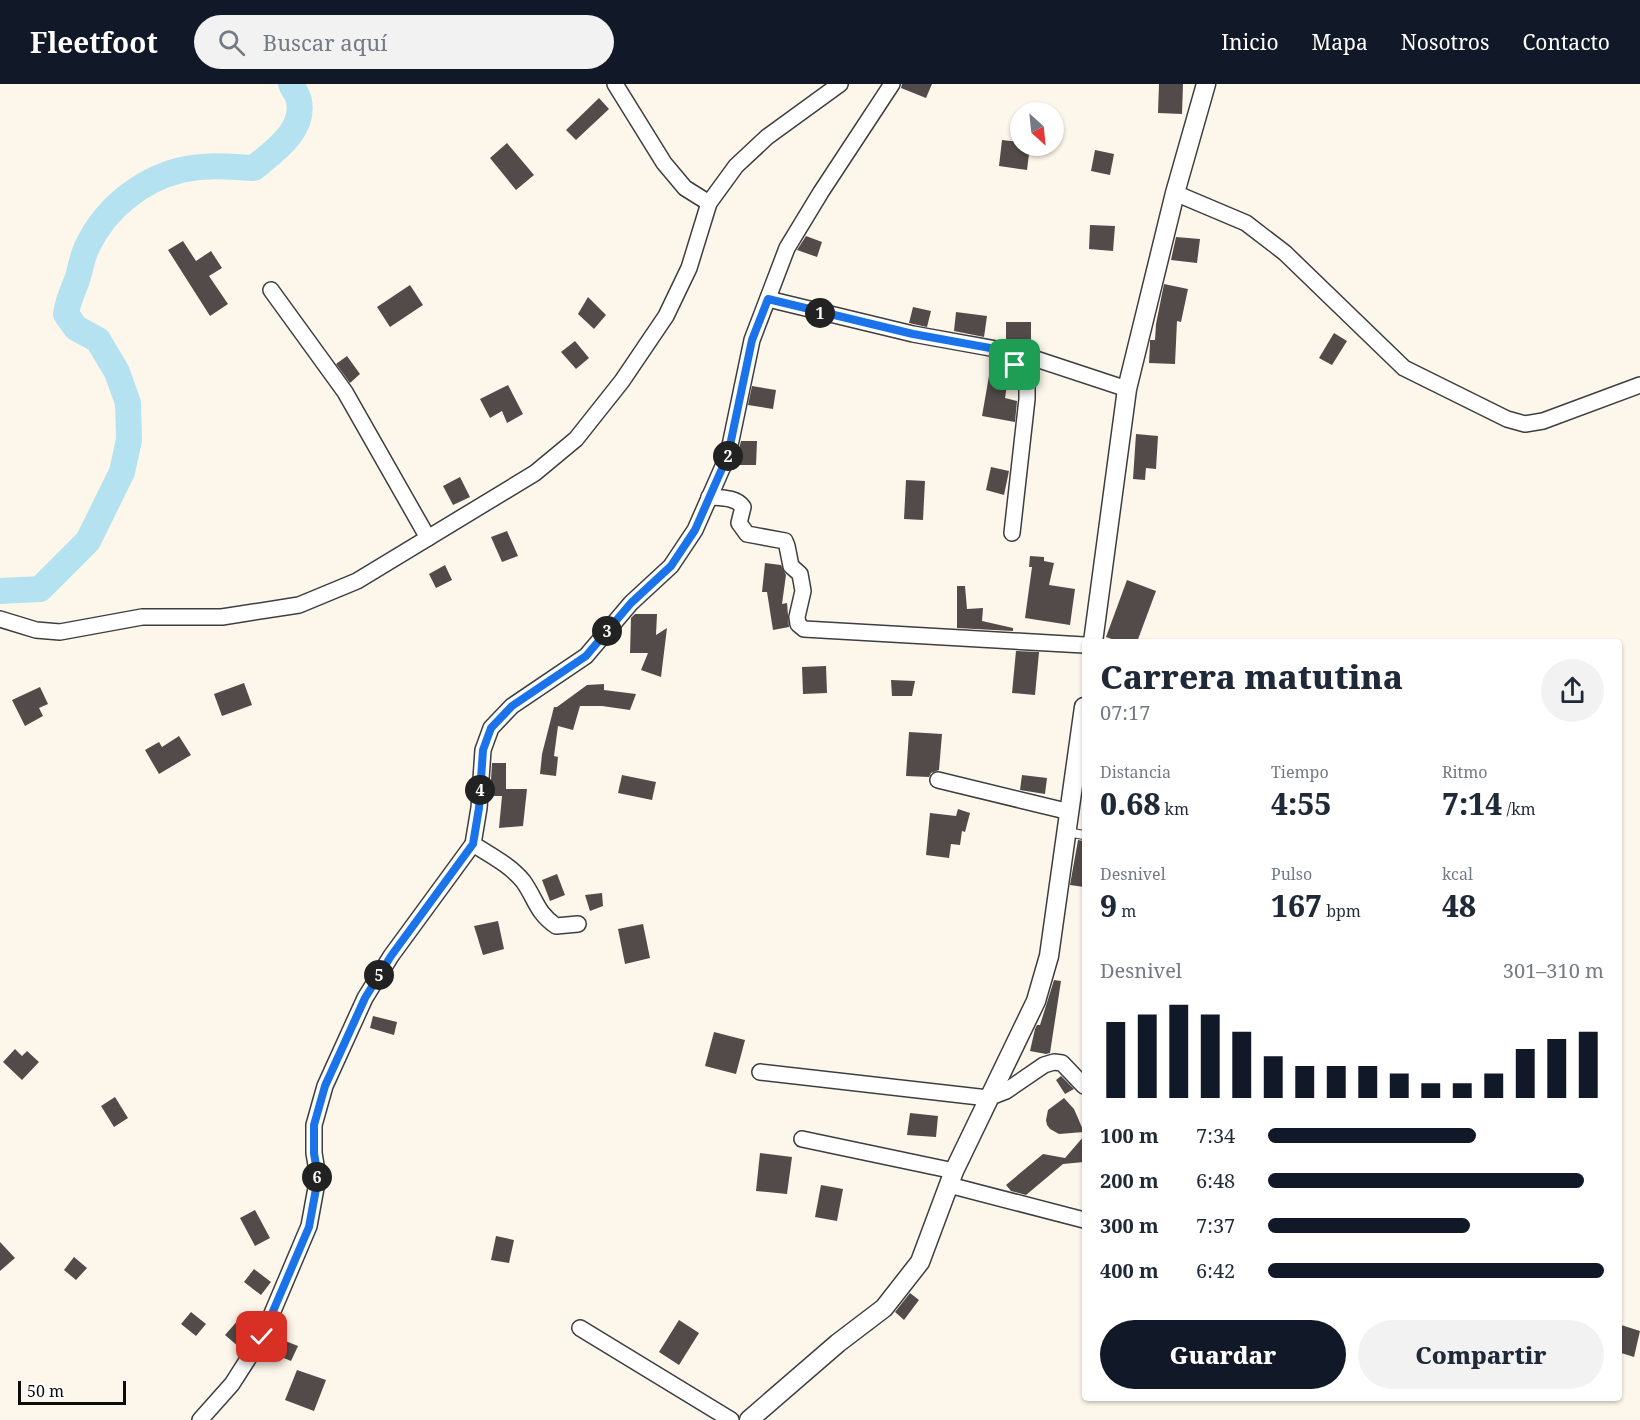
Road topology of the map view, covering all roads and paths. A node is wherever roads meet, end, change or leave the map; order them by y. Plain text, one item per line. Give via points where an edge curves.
1 (615, 84) edge
2 (840, 84) edge
3 (892, 84) edge
4 (1206, 84) edge
5 (1175, 193) junction
6 (709, 203) junction
7 (271, 290) dead end
8 (768, 299) junction
9 (1018, 353) junction
10 (1640, 385) edge
11 (1127, 389) junction
12 (709, 497) junction
13 (1012, 533) dead end
14 (428, 538) junction
15 (0, 619) edge
16 (1093, 639) edge
17 (1082, 645) edge
18 (1082, 722) edge
19 (938, 780) dead end
20 (1070, 813) junction
21 (1076, 833) edge
22 (473, 844) junction
23 (578, 924) dead end
24 (760, 1072) dead end
25 (1082, 1084) edge
26 (988, 1098) junction
27 (802, 1138) dead end
28 (951, 1178) junction
29 (1082, 1219) edge
30 (580, 1328) dead end
31 (200, 1420) edge
32 (731, 1420) edge
33 (749, 1420) edge

1 - 6 street via 664,163 685,188
2 - 6 street via 767,137 736,166
3 - 8 street via 788,248
4 - 5 street
5 - 10 street via 1246,223 1285,254 1404,368 1507,419 1525,424 1543,421
5 - 11 street
6 - 14 street via 689,268 666,316 576,439 535,473
7 - 14 street via 345,392
8 - 9 street via 893,330
8 - 12 street via 752,340 728,455
9 - 11 street
9 - 13 street via 1015,365 1027,388 1027,399
11 - 16 street
12 - 17 street via 740,502 740,523 747,534 788,546 791,566 800,574 803,591 797,617 804,629
12 - 22 street via 695,530 671,566 631,603 586,656 512,706 491,728 483,750
14 - 15 street via 357,581 299,605 222,617 142,617 60,632 36,630
18 - 20 street
19 - 20 street
20 - 21 street
21 - 26 street via 1036,1001
22 - 23 street via 502,862 522,881 544,917 556,926
22 - 31 street via 365,998 325,1086 314,1125 318,1178 309,1227 262,1337 232,1384
24 - 26 street
25 - 26 street via 1062,1063 1054,1062
26 - 28 street
27 - 28 street
28 - 29 street
28 - 33 street via 920,1262 884,1308
30 - 32 street

